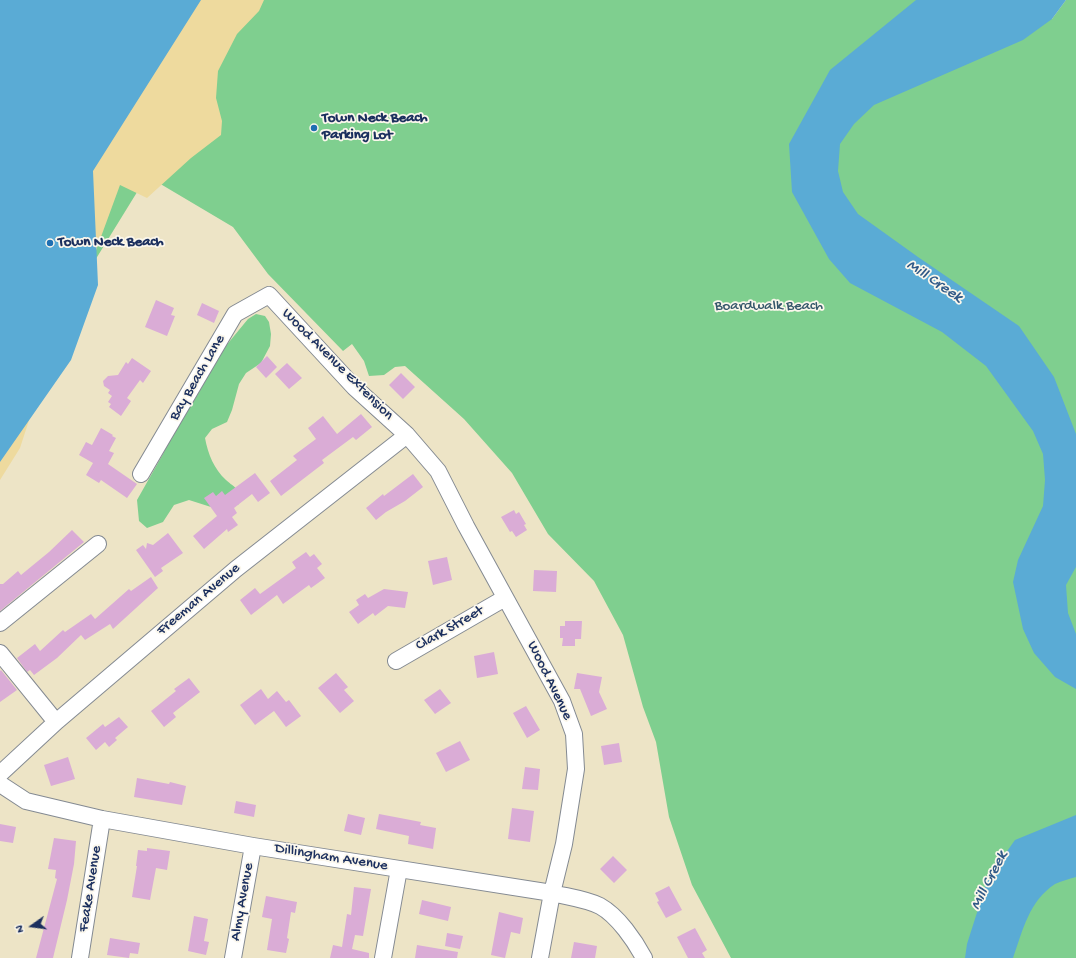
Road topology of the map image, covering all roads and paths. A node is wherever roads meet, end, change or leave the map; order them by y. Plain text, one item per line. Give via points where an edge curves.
1 (269, 295) joint
2 (407, 435) junction
3 (141, 474) dead end
4 (98, 544) dead end
5 (505, 598) junction
6 (0, 623) edge
7 (0, 653) edge
8 (396, 661) dead end
9 (56, 722) junction
10 (0, 774) edge
11 (0, 784) edge
12 (102, 819) junction
13 (253, 846) junction
14 (399, 869) junction
15 (552, 893) junction
16 (80, 958) edge
17 (233, 958) edge
18 (383, 958) edge
19 (540, 958) edge
20 (644, 958) edge

1 - 2 street, Wood Avenue Extension via 354,387
1 - 3 street, Bay Beach Lane via 236,314
2 - 5 street, Wood Avenue via 438,471
2 - 9 street, Freeman Avenue via 236,569
4 - 6 street
5 - 8 street, Clark Street
5 - 15 street, Wood Avenue via 562,701 574,734 576,769 564,844
7 - 9 street
9 - 10 street, Freeman Avenue
11 - 12 street, Dillingham Avenue via 26,801
12 - 13 street, Dillingham Avenue
12 - 16 street, Feake Avenue
13 - 14 street, Dillingham Avenue
13 - 17 street, Almy Avenue
14 - 15 street, Dillingham Avenue
14 - 18 street
15 - 19 street, Wood Avenue
15 - 20 street, Dillingham Avenue via 601,907 627,931

